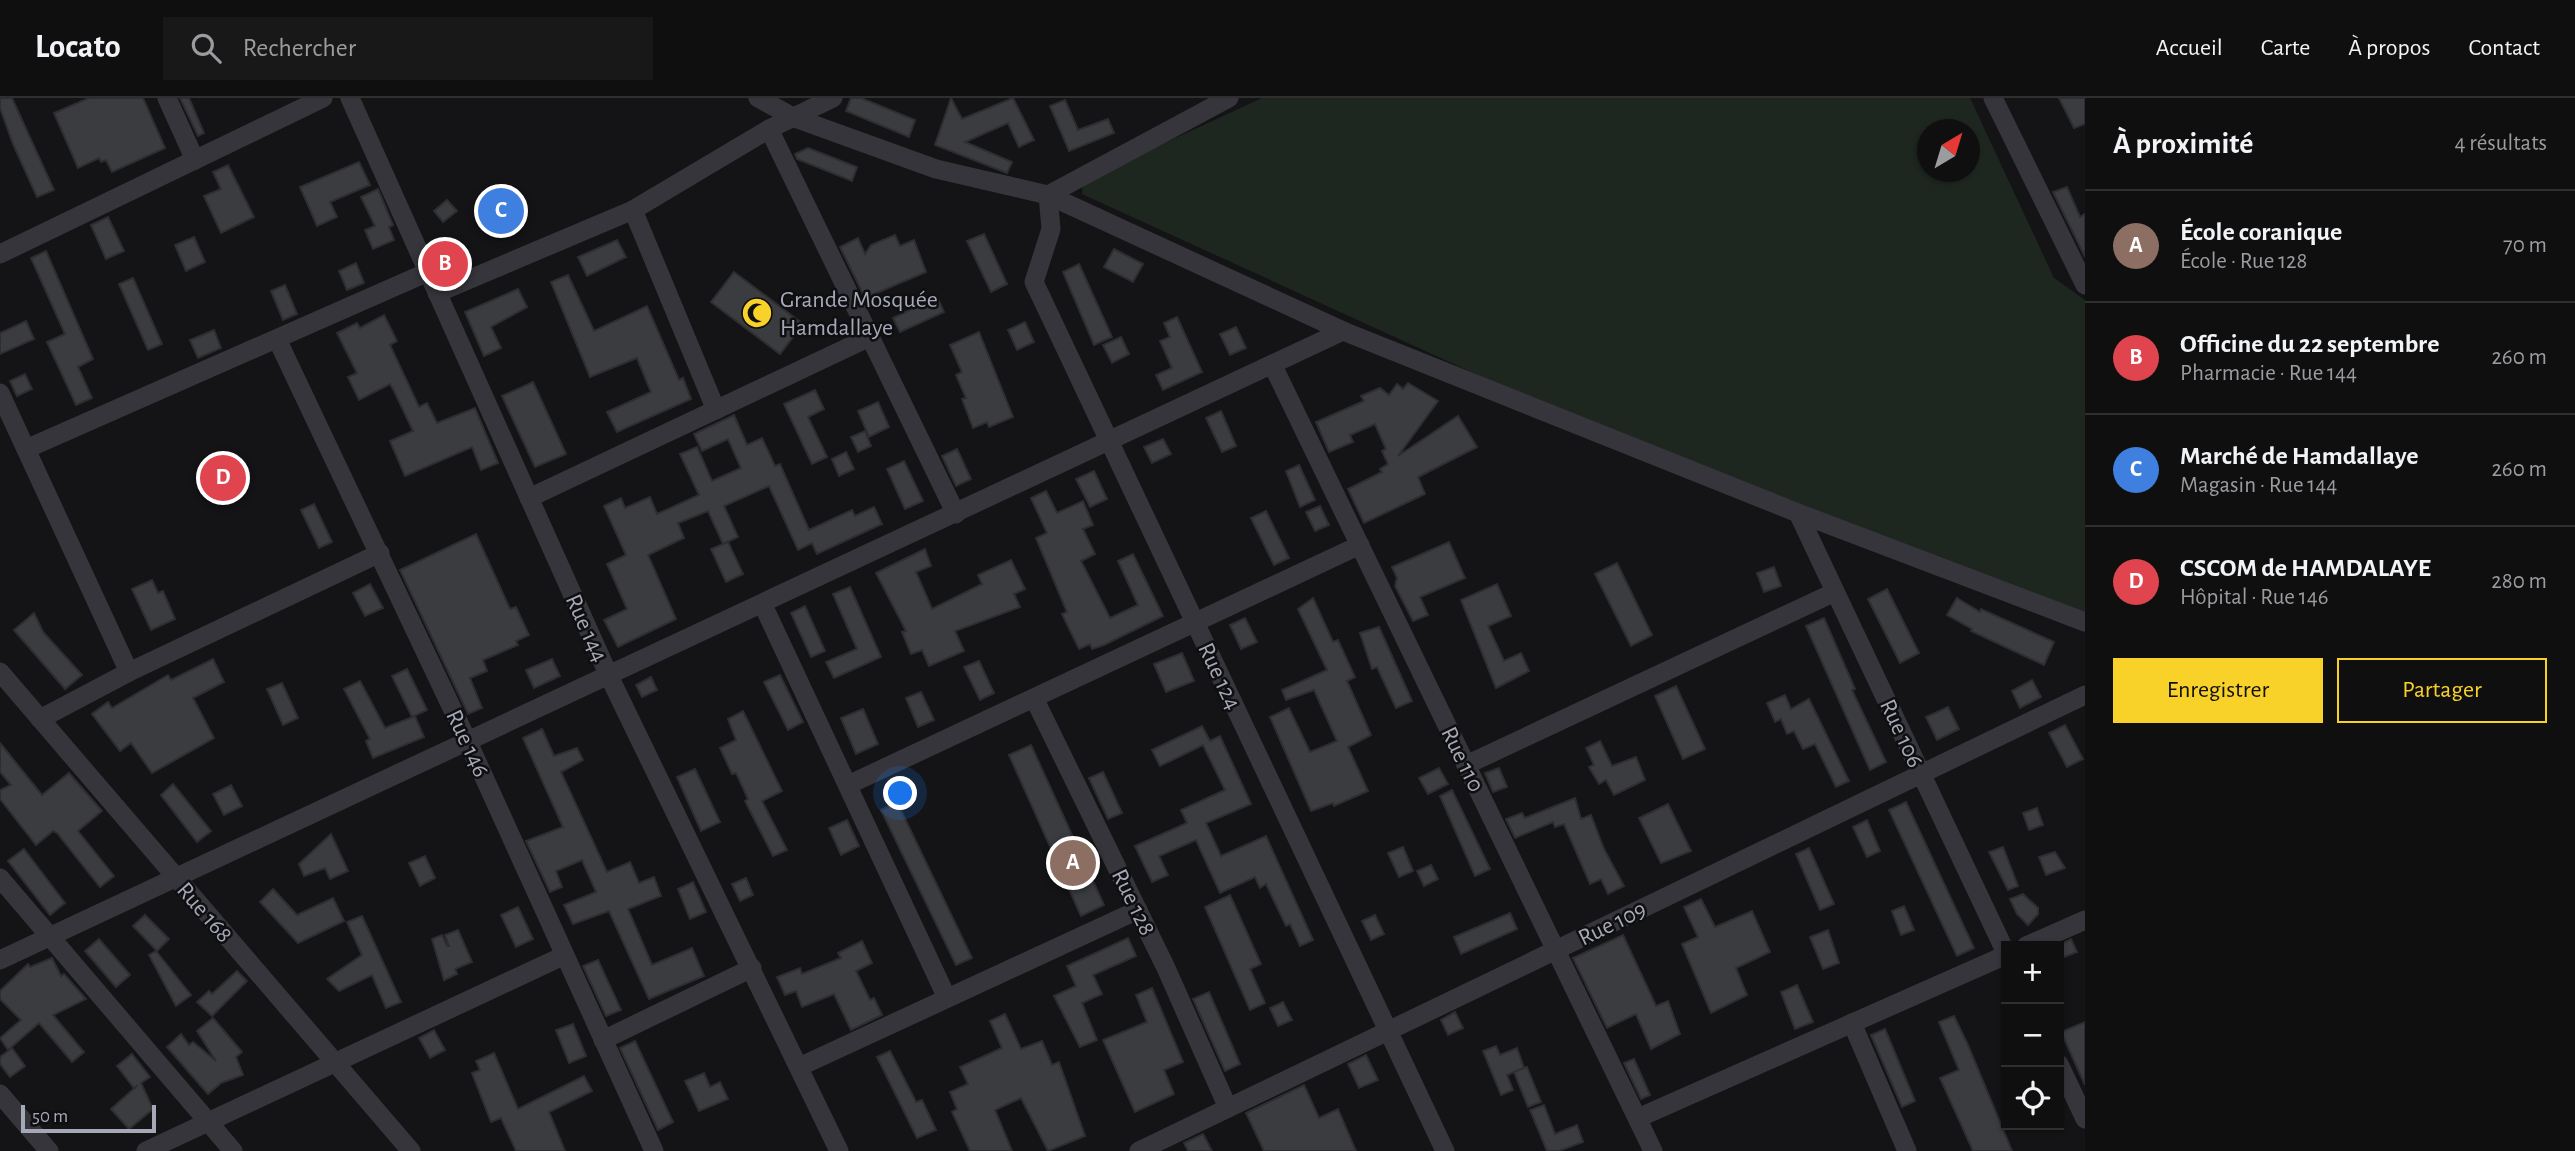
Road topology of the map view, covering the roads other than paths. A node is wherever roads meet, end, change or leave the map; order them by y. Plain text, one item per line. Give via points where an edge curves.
1 (167, 98) edge
2 (323, 98) edge
3 (350, 98) edge
4 (758, 98) edge
5 (833, 98) edge
6 (1230, 98) edge
7 (1993, 98) edge
8 (795, 118) junction
9 (769, 129) junction
10 (195, 160) junction
11 (1048, 195) junction
12 (633, 210) junction
13 (0, 254) edge
14 (428, 272) junction
15 (2084, 284) edge
16 (437, 293) junction
17 (1343, 331) junction
18 (870, 337) junction
19 (277, 339) junction
20 (1273, 366) junction
21 (0, 393) edge
22 (716, 410) junction
23 (1110, 442) junction
24 (26, 449) junction
25 (529, 498) junction
26 (1798, 513) junction
27 (956, 514) junction
28 (1360, 545) junction
29 (380, 553) junction
30 (1835, 592) junction
31 (762, 605) junction
32 (1195, 622) junction
33 (2085, 622) edge
34 (0, 672) edge
35 (129, 672) junction
36 (609, 676) junction
37 (2085, 695) edge
38 (1034, 698) junction
39 (40, 719) junction
40 (468, 742) junction
41 (1466, 765) junction
42 (1921, 774) junction
43 (848, 786) junction
44 (0, 878) edge
45 (176, 878) junction
46 (1138, 910) junction
47 (2085, 920) edge
48 (50, 937) junction
49 (2037, 941) edge
50 (2001, 943) edge
51 (1556, 950) junction
52 (564, 956) junction
53 (2001, 956) edge
54 (0, 960) edge
55 (752, 968) junction
56 (947, 998) junction
57 (1852, 1023) junction
58 (1388, 1031) junction
59 (603, 1040) junction
60 (335, 1062) junction
61 (799, 1067) junction
62 (2060, 1067) edge
63 (0, 1094) edge
64 (1228, 1108) junction
65 (1638, 1118) junction
66 (2085, 1119) edge
67 (208, 1122) junction
68 (49, 1151) edge
69 (146, 1151) edge
70 (233, 1151) edge
71 (411, 1151) edge
72 (654, 1151) edge
73 (839, 1151) edge
74 (1139, 1151) edge
75 (1444, 1151) edge
76 (1653, 1151) edge
77 (1907, 1151) edge

1 - 10 street
2 - 10 street
3 - 14 street, Rue 144
4 - 8 street
5 - 8 street
6 - 11 street
7 - 15 street
8 - 9 street
8 - 11 street via 936,169
9 - 12 street
9 - 18 street
10 - 13 street
11 - 17 street
11 - 23 street, Rue 124 via 1051,229 1034,282
12 - 16 street
12 - 22 street
14 - 16 street, Rue 144
14 - 19 street
16 - 25 street, Rue 144
17 - 20 street
17 - 26 street
18 - 22 street
18 - 27 street
19 - 24 street
19 - 29 street, Rue 146
20 - 23 street
20 - 28 street, Rue 110
21 - 24 street
22 - 25 street
23 - 27 street
23 - 32 street, Rue 124
24 - 35 street
25 - 36 street, Rue 144
26 - 30 street, Rue 106
26 - 33 street
27 - 31 street
28 - 32 street
28 - 41 street, Rue 110
29 - 35 street
29 - 40 street, Rue 146
30 - 41 street
30 - 42 street, Rue 106
31 - 36 street
31 - 43 street
32 - 38 street
32 - 58 street, Rue 124
34 - 39 street, Rue 168
35 - 39 street
36 - 40 street
36 - 55 street, Rue 144
37 - 42 street, Rue 109
38 - 43 street
38 - 46 street, Rue 128
39 - 45 street, Rue 168
40 - 45 street
40 - 52 street, Rue 146
41 - 51 street, Rue 110
42 - 50 street, Rue 106
42 - 51 street, Rue 109
43 - 56 street
44 - 48 street
45 - 48 street
45 - 60 street, Rue 168
46 - 56 street
46 - 64 street, Rue 128
47 - 49 street
48 - 54 street
48 - 67 street
51 - 58 street, Rue 109
51 - 65 street, Rue 110
52 - 59 street, Rue 146
52 - 60 street
53 - 57 street
55 - 59 street
55 - 61 street, Rue 144
56 - 61 street
57 - 65 street
57 - 77 street
58 - 64 street, Rue 109
58 - 75 street, Rue 124
59 - 72 street, Rue 146
60 - 67 street
60 - 71 street, Rue 168
61 - 73 street, Rue 144
62 - 66 street
63 - 68 street
64 - 74 street, Rue 109
65 - 76 street, Rue 110
67 - 69 street
67 - 70 street

